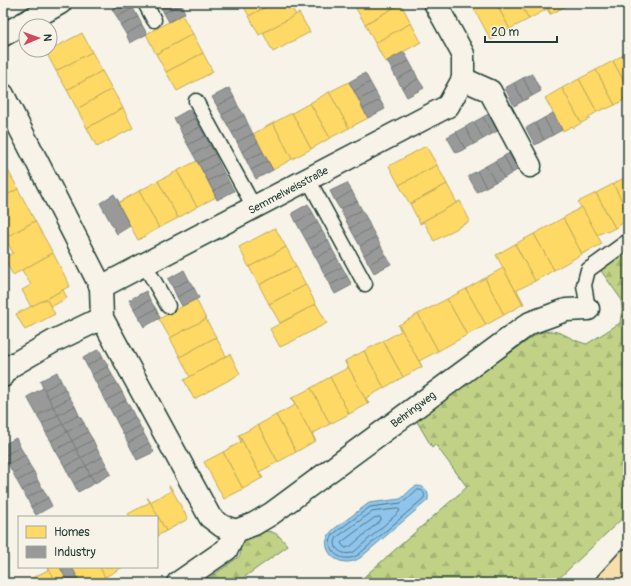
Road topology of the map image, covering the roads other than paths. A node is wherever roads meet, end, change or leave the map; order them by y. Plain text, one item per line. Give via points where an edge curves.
1 (60, 3) edge
2 (145, 3) edge
3 (435, 3) edge
4 (154, 20) dead end
5 (3, 35) edge
6 (463, 79) junction
7 (3, 95) edge
8 (196, 101) dead end
9 (530, 166) dead end
10 (308, 179) junction
11 (254, 207) junction
12 (628, 241) edge
13 (145, 264) junction
14 (365, 284) dead end
15 (101, 287) junction
16 (168, 306) dead end
17 (588, 309) joint
18 (102, 318) junction
19 (3, 376) edge
20 (236, 531) junction
21 (628, 560) edge
22 (628, 578) edge
23 (178, 583) edge
24 (607, 583) edge
25 (622, 583) edge

1 - 5 street
2 - 4 lane
3 - 6 street via 462,54
6 - 9 street via 490,91
6 - 10 street, Semmelweisstraße via 448,106
7 - 15 street
8 - 11 lane
10 - 11 street, Semmelweisstraße
10 - 14 lane
11 - 13 street, Semmelweisstraße
12 - 17 lane, Behringweg via 588,270 584,285
13 - 15 street, Semmelweisstraße
13 - 16 lane
15 - 18 street
17 - 20 street, Behringweg via 566,310 530,323 271,514
18 - 19 street via 54,341 9,367
18 - 20 street via 210,517 222,526
20 - 23 street via 227,549
21 - 24 highway
22 - 25 highway

